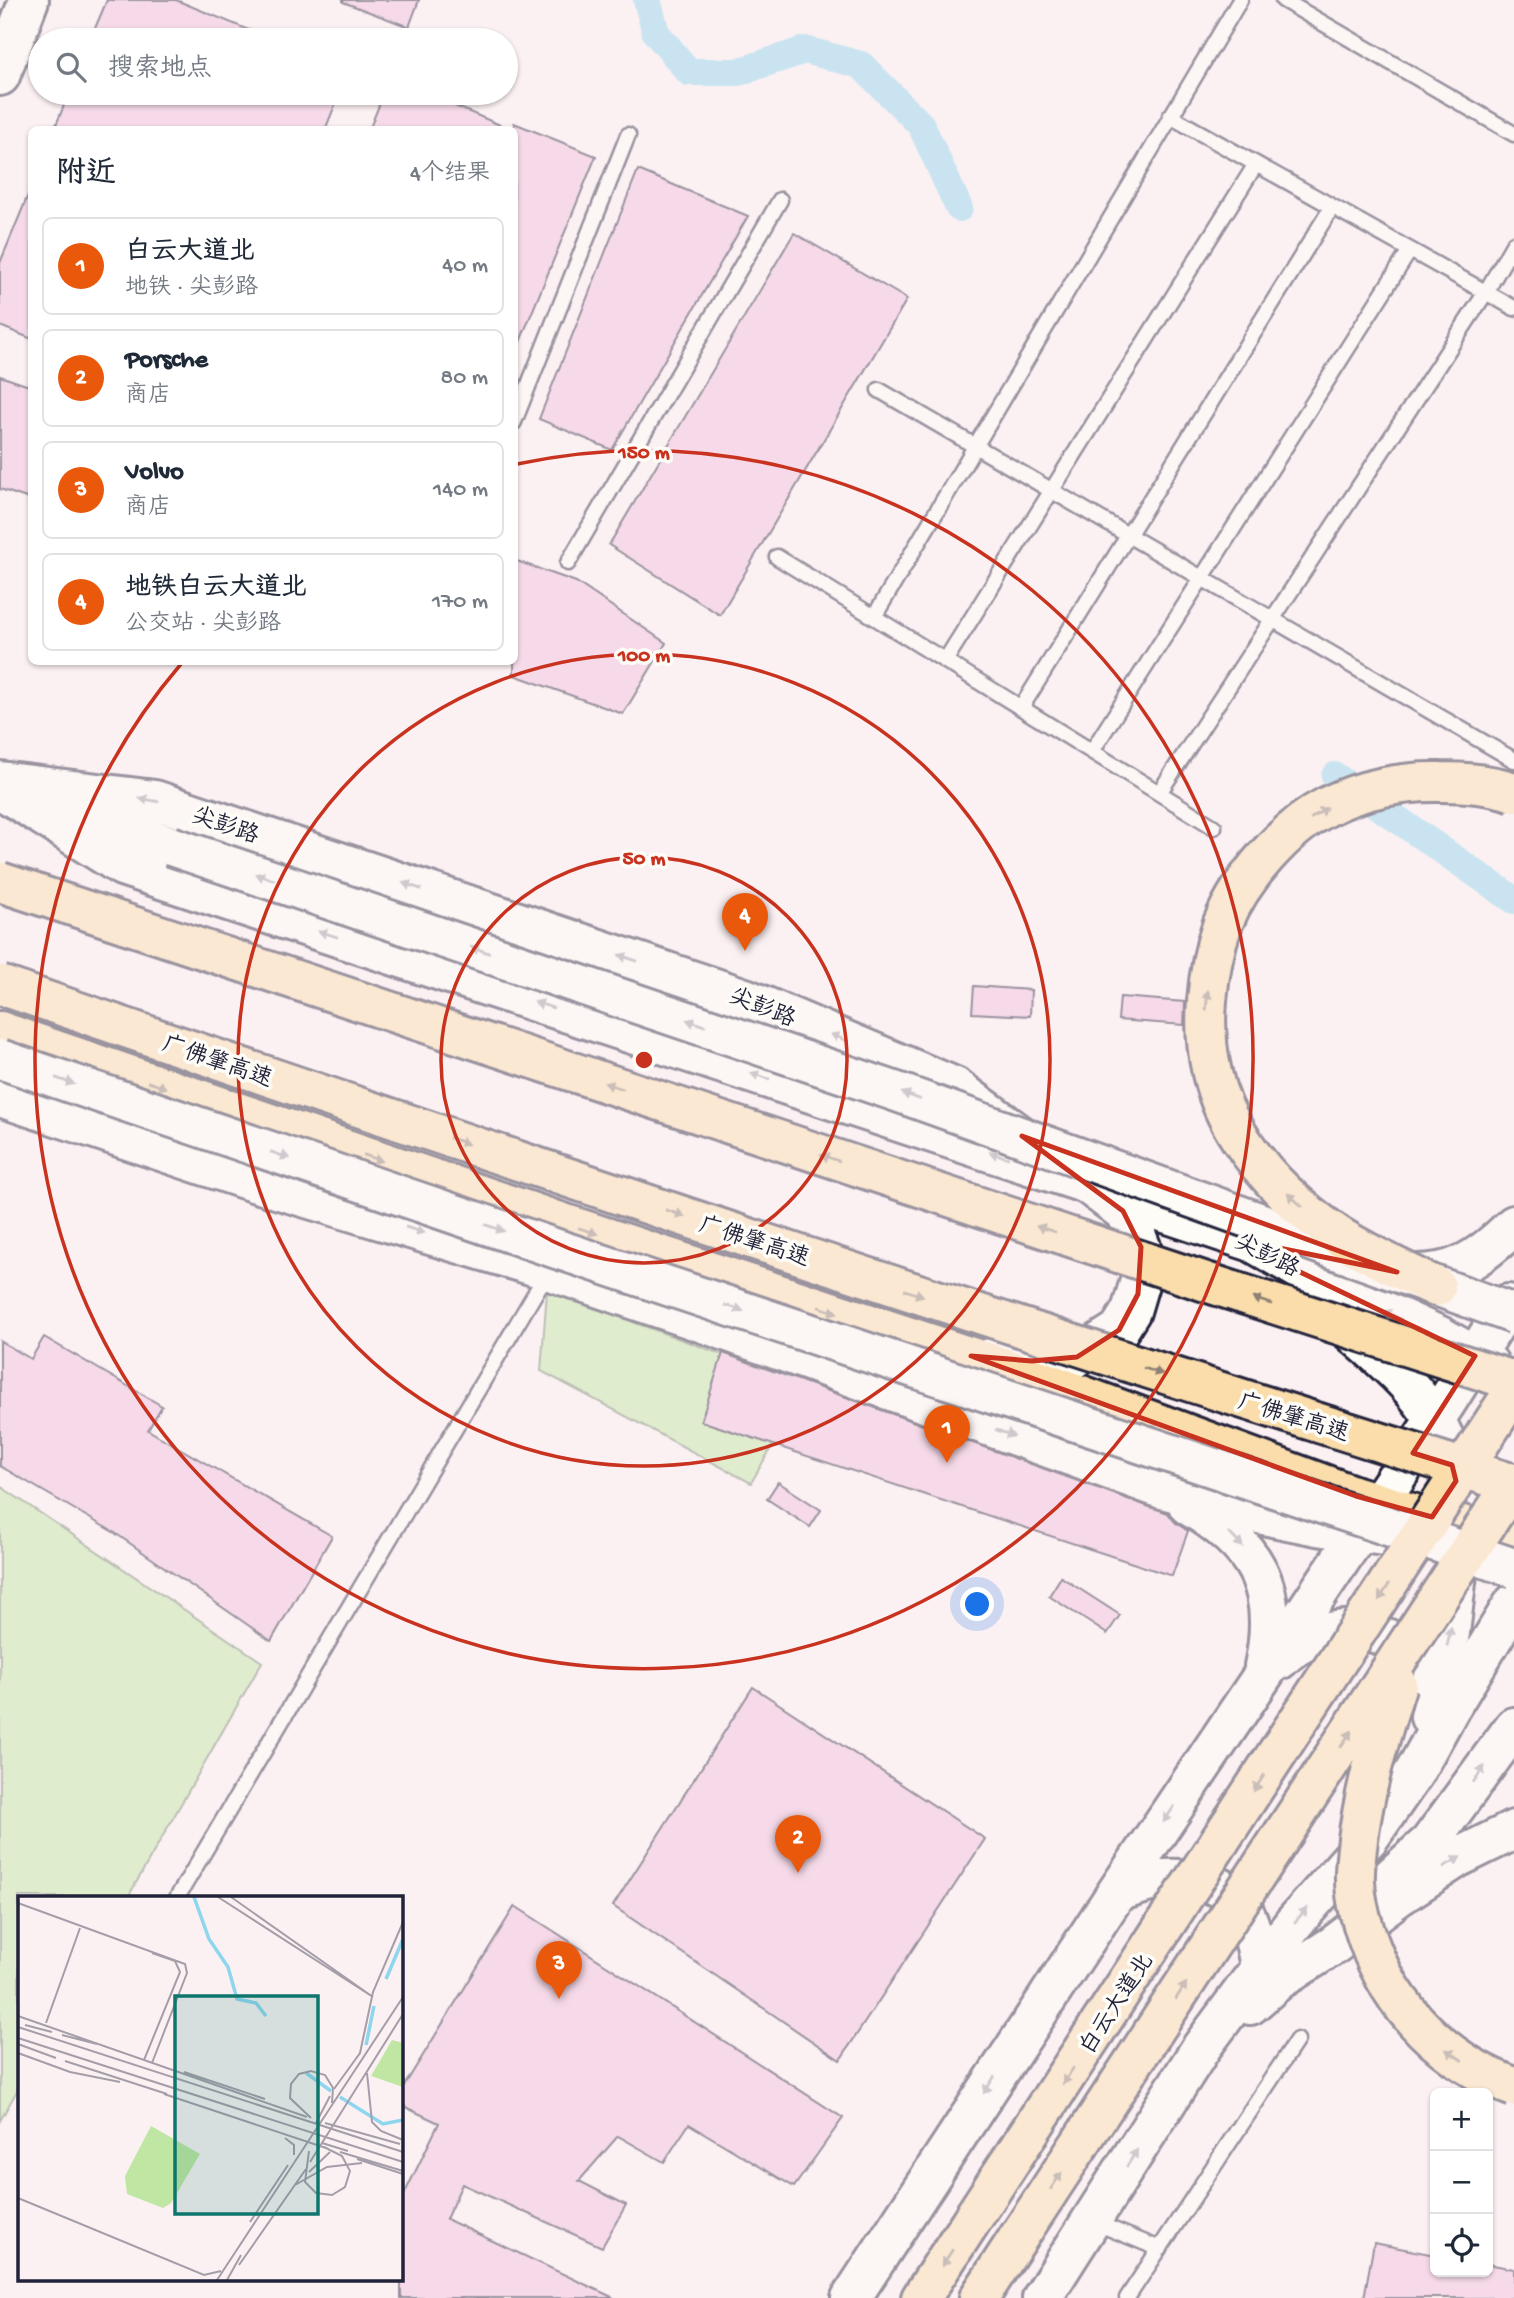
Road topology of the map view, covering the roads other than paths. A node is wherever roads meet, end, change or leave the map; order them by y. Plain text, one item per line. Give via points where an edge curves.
1 (29, 0) edge
2 (1240, 0) edge
3 (1283, 0) edge
4 (0, 76) edge
5 (1170, 116) junction
6 (1514, 134) edge
7 (628, 135) dead end
8 (1256, 164) junction
9 (780, 200) dead end
10 (1332, 207) junction
11 (1514, 243) edge
12 (1410, 250) junction
13 (1486, 292) junction
14 (1514, 307) edge
15 (879, 390) dead end
16 (518, 412) edge
17 (975, 446) junction
18 (1052, 491) junction
19 (1128, 535) junction
20 (777, 557) dead end
21 (568, 563) dead end
22 (1202, 578) junction
23 (874, 617) junction
24 (1273, 619) junction
25 (945, 661) junction
26 (1021, 708) junction
27 (1092, 751) junction
28 (1514, 760) edge
29 (0, 785) edge
30 (1514, 792) edge
31 (1159, 793) junction
32 (1214, 827) dead end
33 (0, 882) edge
34 (0, 985) edge
35 (0, 1031) edge
36 (0, 1059) edge
37 (0, 1097) edge
38 (1087, 1184) junction
39 (1514, 1225) edge
40 (1252, 1242) junction
41 (544, 1269) junction
42 (1436, 1287) junction
43 (1512, 1303) edge
44 (971, 1356) junction
45 (1505, 1379) edge
46 (1514, 1483) edge
47 (1159, 1488) junction
48 (1514, 1538) edge
49 (1514, 1546) edge
50 (1514, 1568) edge
51 (1514, 1603) edge
52 (1420, 1625) junction
53 (1262, 1676) junction
54 (1514, 1727) edge
55 (1414, 1773) junction
56 (1514, 1830) edge
57 (1117, 1892) junction
58 (178, 1896) edge
59 (1269, 1974) junction
60 (1297, 2040) dead end
61 (1514, 2087) edge
62 (1092, 2221) junction
63 (1160, 2249) junction
64 (851, 2298) edge
65 (921, 2298) edge
66 (979, 2298) edge
67 (1042, 2298) edge
68 (1127, 2298) edge

1 - 4 street
2 - 5 lane
3 - 6 lane
5 - 8 lane
5 - 17 lane
7 - 16 lane
8 - 10 lane
8 - 18 lane
9 - 21 lane
10 - 12 lane
10 - 19 lane
11 - 13 lane
12 - 13 lane
12 - 22 lane
13 - 14 lane
13 - 24 lane
15 - 17 lane
17 - 18 lane
17 - 23 lane
18 - 19 lane
18 - 25 lane
19 - 22 lane
19 - 26 lane
20 - 23 lane
22 - 24 lane
22 - 27 lane
23 - 25 lane
24 - 28 lane
24 - 31 lane
25 - 26 lane
26 - 27 lane
27 - 31 lane
38 -> 29 street via 122,866
38 -> 29 street, 尖彭路 via 955,1087 745,998 155,800
42 -> 29 street, bridge via 898,1091
42 -> 30 highway, bridge via 1337,1235 1278,1185 1239,1137 1219,1098 1209,1056 1206,1016 1212,967 1224,922 1244,885 1272,850 1325,807 1381,788 1418,782 1461,782
31 - 32 lane
45 -> 33 highway, bridge
34 -> 46 highway, 广佛肇高速, bridge via 801,1256 1206,1389
35 -> 44 highway
36 -> 50 street, bridge
37 -> 41 street via 253,1182
38 - 40 street, 尖彭路
38 - 44 street via 1124,1211 1141,1247 1138,1294 1119,1330 1077,1357 1032,1361
39 - 40 street via 1473,1261 1447,1272 1419,1275
45 -> 40 street, 尖彭路 via 1440,1336 1321,1282
55 -> 40 street via 1454,1608 1460,1518 1448,1449 1438,1426 1403,1379
41 -> 47 street
41 - 58 lane via 540,1285
42 - 43 street, bridge
43 - 45 street via 1498,1327 1497,1352
44 - 48 highway via 1356,1496
45 - 53 street via 1446,1404
45 -> 65 highway, 白云大道北, bridge via 1303,1717
46 - 52 highway, bridge
47 - 49 street via 1317,1526 1444,1545
47 -> 53 street via 1227,1532 1254,1562 1270,1613
51 - 55 street
61 -> 52 highway, bridge via 1464,2062 1420,2027 1390,1987 1359,1915 1355,1873 1369,1786 1388,1712
66 -> 52 highway, bridge
53 - 55 street via 1297,1644 1320,1634 1356,1629 1391,1640 1404,1650 1420,1676 1424,1720
53 -> 57 street
59 -> 54 street via 1430,1842
59 -> 55 street via 1293,1924 1369,1838
59 -> 56 street via 1334,1945 1457,1858
57 - 59 street via 1164,1879 1212,1884 1234,1896
57 -> 64 street
62 -> 59 street via 1201,2048
60 - 63 lane
62 - 63 lane
62 - 67 street
63 - 68 lane

